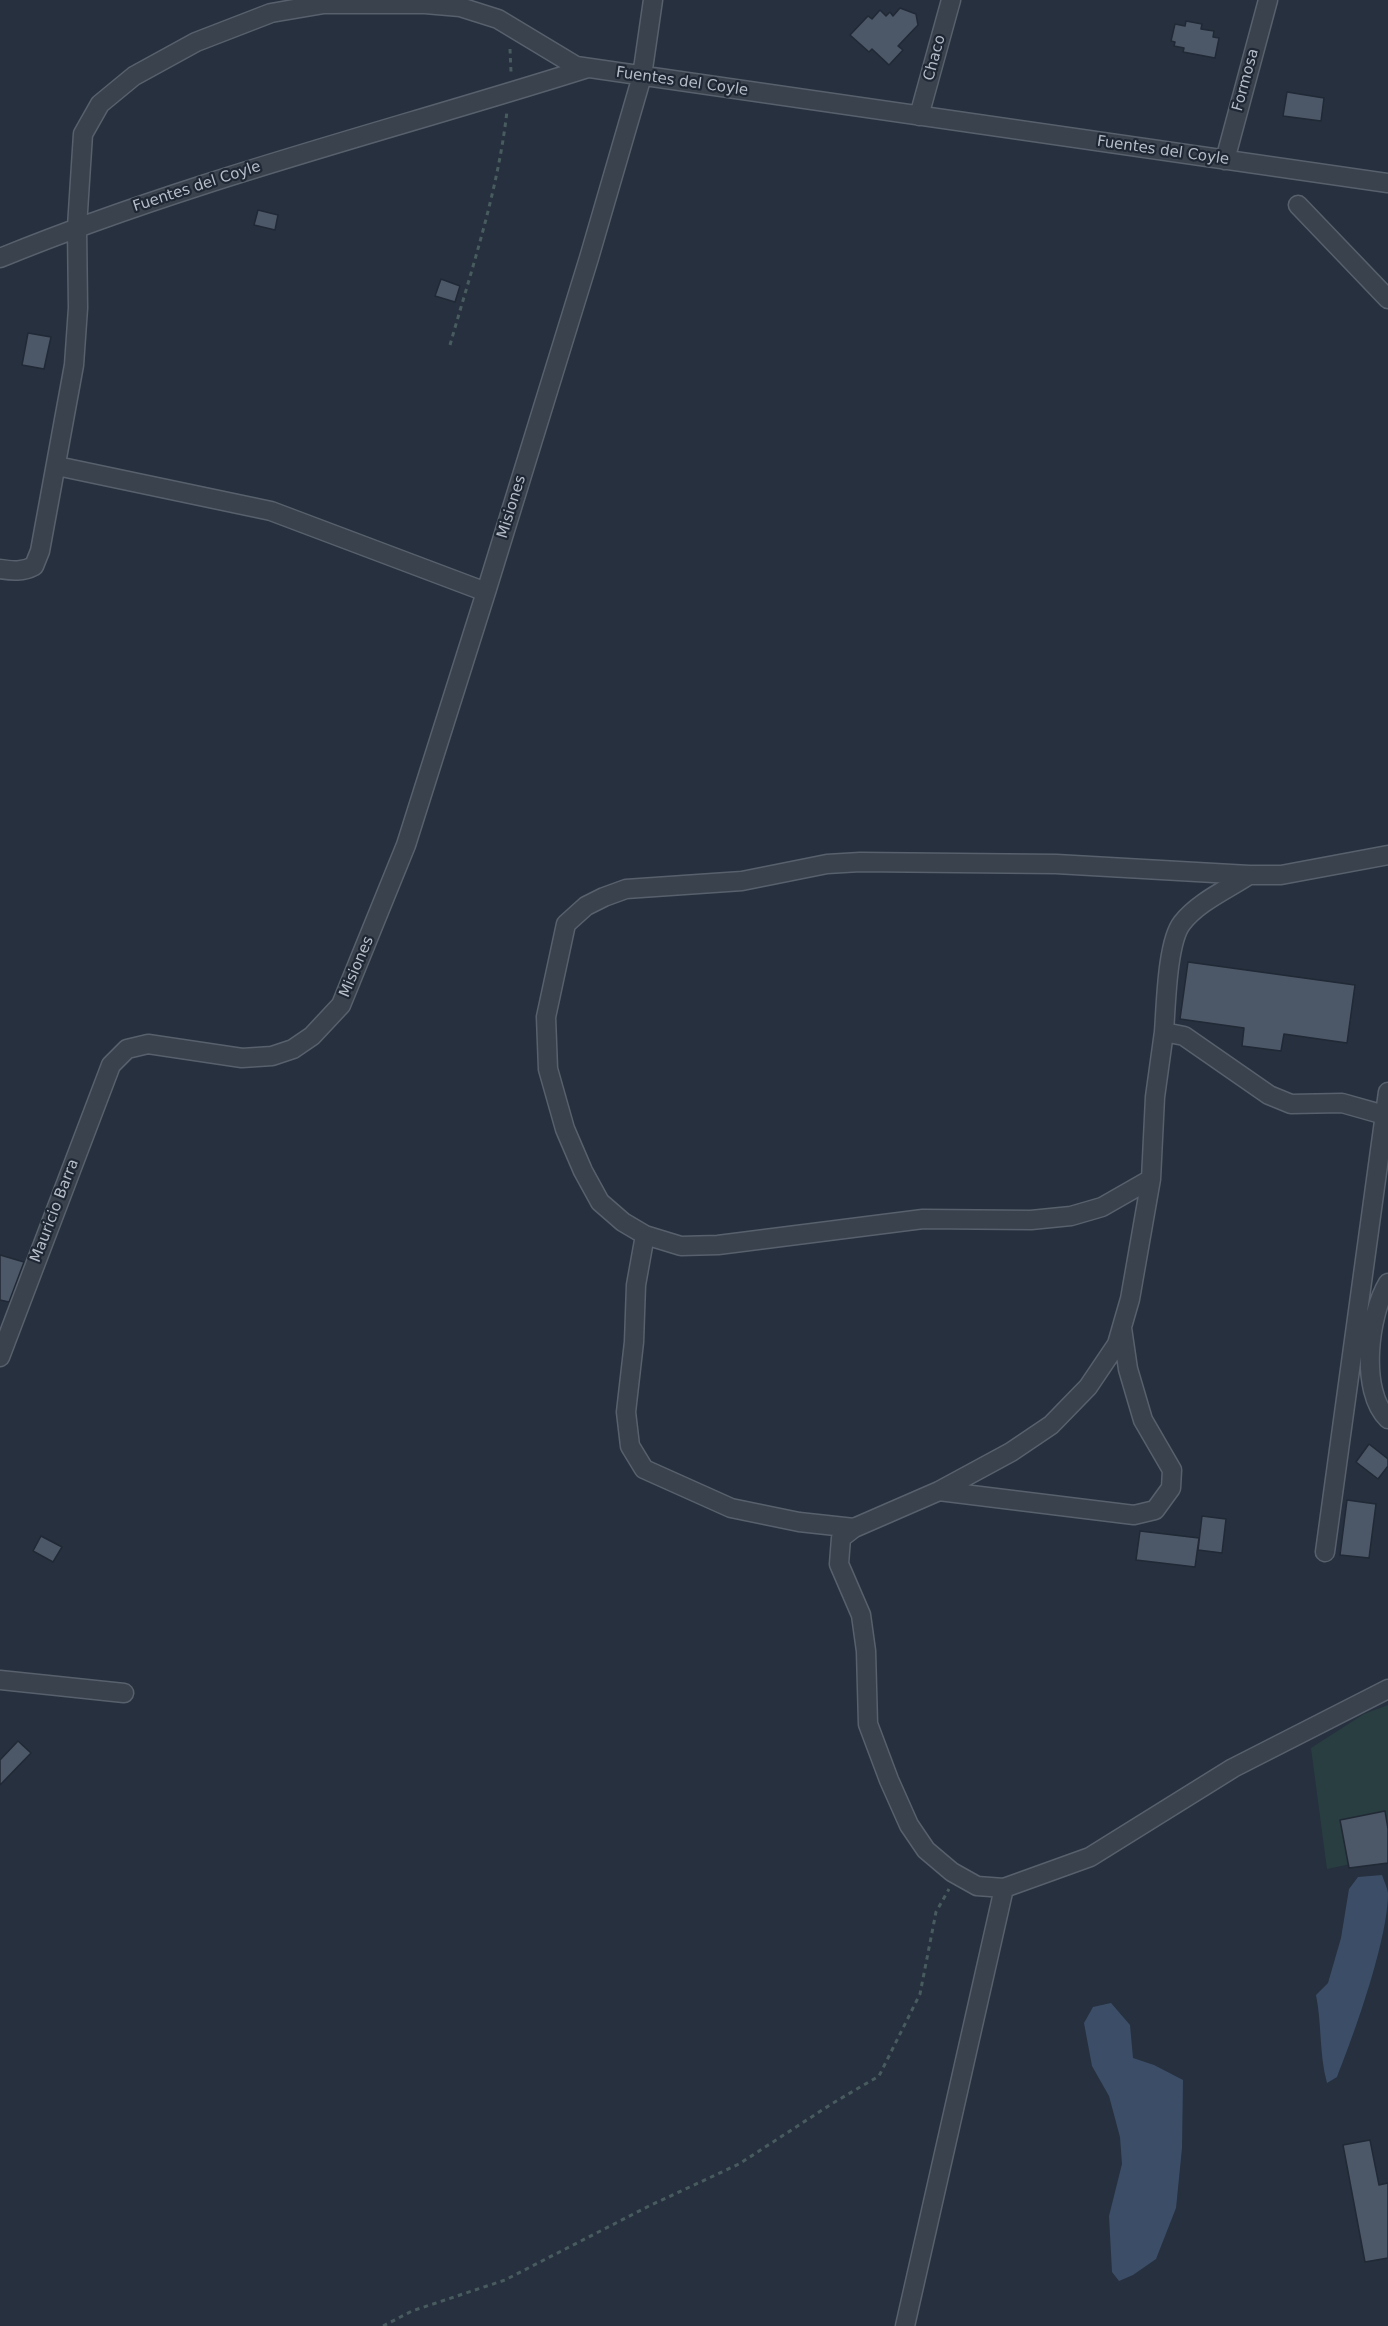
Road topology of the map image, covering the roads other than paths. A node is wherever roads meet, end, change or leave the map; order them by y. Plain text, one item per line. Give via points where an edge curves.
1 (653, 0) edge
2 (951, 0) edge
3 (1268, 0) edge
4 (588, 68) junction
5 (642, 76) junction
6 (919, 116) junction
7 (1225, 160) junction
8 (1388, 183) edge
9 (1298, 205) dead end
10 (77, 227) junction
11 (0, 258) edge
12 (1388, 299) edge
13 (57, 466) junction
14 (0, 569) edge
15 (486, 592) junction
16 (1388, 855) edge
17 (1249, 875) junction
18 (1164, 1032) junction
19 (111, 1065) joint
20 (1388, 1092) edge
21 (1386, 1115) edge
22 (1151, 1179) junction
23 (645, 1235) junction
24 (1388, 1283) edge
25 (1122, 1326) junction
26 (0, 1357) edge
27 (1388, 1419) edge
28 (939, 1491) junction
29 (854, 1528) junction
30 (1325, 1552) dead end
31 (0, 1680) edge
32 (1388, 1689) edge
33 (124, 1693) dead end
34 (1004, 1888) junction
35 (905, 2326) edge

1 - 5 street, Misiones
2 - 6 street, Chaco
3 - 7 street, Formosa
4 - 5 street, Fuentes del Coyle
4 - 10 street, Fuentes del Coyle via 290,157
4 - 10 street via 576,66 498,19 460,7 324,4 272,13 196,42 134,76 100,104 83,134
5 - 6 street, Fuentes del Coyle
5 - 15 street, Misiones
6 - 7 street, Fuentes del Coyle
7 - 8 street, Fuentes del Coyle
9 - 12 street
10 - 11 street, Fuentes del Coyle
10 - 13 street via 74,365
13 - 14 street via 34,566 14,571
13 - 15 street via 271,511
15 - 19 street, Misiones via 406,845 341,1005 312,1036 293,1049 272,1056 242,1058 148,1044 127,1049
16 - 17 street via 1281,875
17 - 18 street via 1181,924 1171,950
17 - 23 street via 1056,864 860,862 827,864 742,881 626,889 586,906 566,924 558,955 546,1017 548,1069 566,1129 600,1202
18 - 21 street via 1184,1036 1269,1095 1291,1104 1342,1103
18 - 22 street via 1155,1097
19 - 26 street, Mauricio Barra
20 - 21 street
21 - 30 street
22 - 23 street via 1102,1207 1071,1216 1031,1220 923,1219 709,1245 681,1246
22 - 25 street
23 - 29 street via 636,1285 626,1412 630,1446 644,1469 731,1508
24 - 27 street via 1371,1338 1370,1384 1380,1411
25 - 28 street via 1117,1344 1088,1387 1051,1425
25 - 28 street via 1128,1369 1143,1420 1172,1470 1171,1488 1155,1510 1134,1515
28 - 29 street
29 - 34 street via 841,1539 839,1564 861,1615 868,1724 909,1825 926,1850 957,1875 976,1886
31 - 33 street
32 - 34 street via 1233,1768 1090,1857
34 - 35 street

